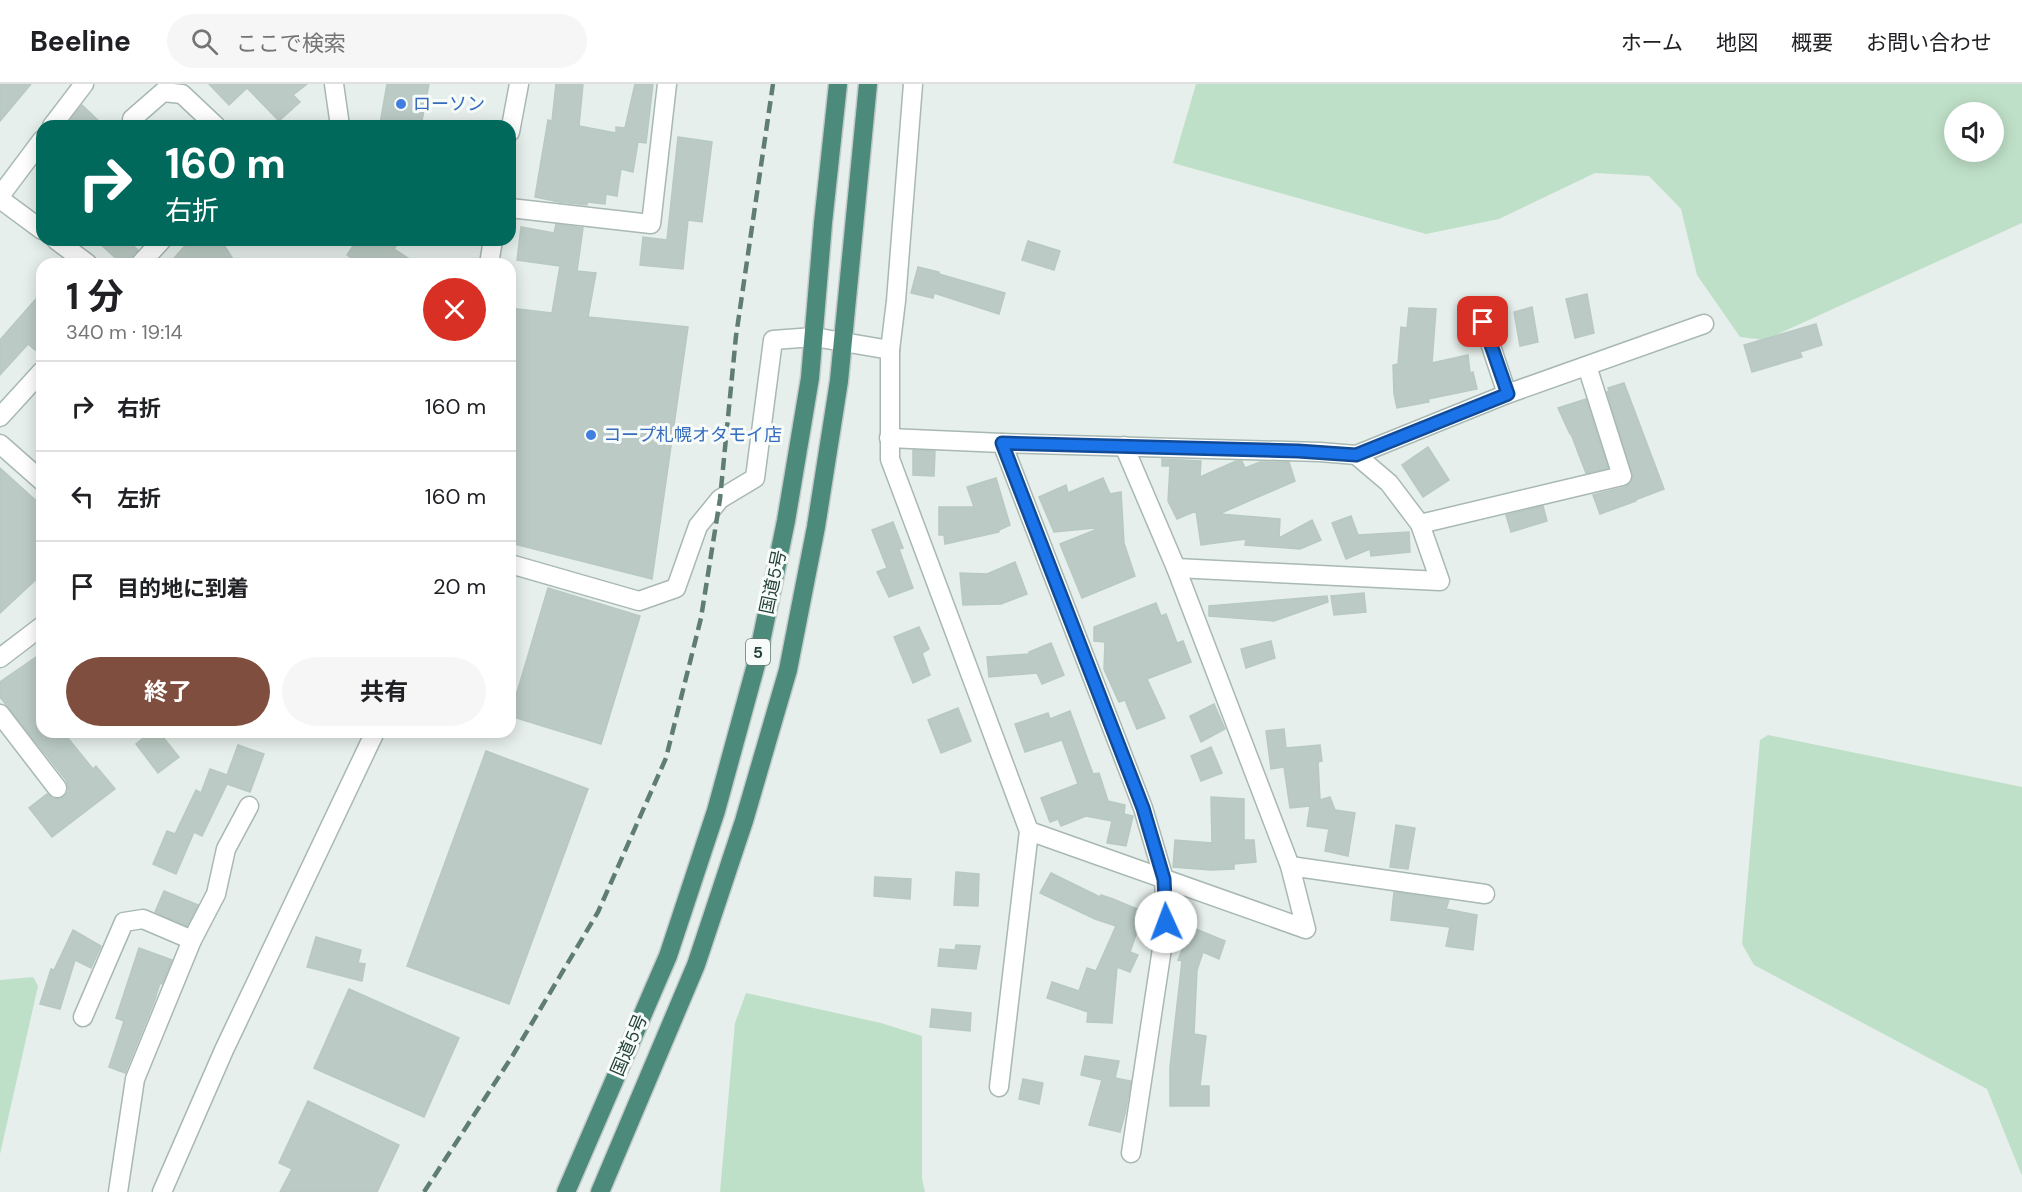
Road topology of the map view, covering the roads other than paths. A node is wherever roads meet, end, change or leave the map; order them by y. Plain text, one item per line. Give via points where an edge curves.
1 (84, 84) edge
2 (334, 84) edge
3 (519, 84) edge
4 (667, 84) edge
5 (838, 84) edge
6 (868, 84) edge
7 (913, 84) edge
8 (132, 119) dead end
9 (57, 120) edge
10 (210, 120) edge
11 (339, 120) edge
12 (512, 120) edge
13 (36, 148) edge
14 (0, 197) edge
15 (516, 209) edge
16 (36, 225) edge
17 (64, 246) edge
18 (157, 246) edge
19 (80, 258) edge
20 (146, 258) edge
21 (1483, 322) dead end
22 (1704, 324) dead end
23 (814, 337) junction
24 (841, 343) junction
25 (890, 350) junction
26 (1587, 366) junction
27 (36, 378) edge
28 (1508, 394) junction
29 (0, 417) edge
30 (889, 438) junction
31 (1002, 443) junction
32 (0, 444) edge
33 (1124, 446) junction
34 (1356, 455) junction
35 (36, 476) edge
36 (1420, 524) junction
37 (516, 566) edge
38 (1176, 568) junction
39 (36, 631) edge
40 (0, 658) edge
41 (0, 714) edge
42 (372, 738) edge
43 (57, 788) dead end
44 (249, 806) dead end
45 (1029, 831) junction
46 (1290, 866) junction
47 (1164, 879) junction
48 (1485, 894) dead end
49 (192, 940) junction
50 (83, 1017) dead end
51 (999, 1087) dead end
52 (1131, 1153) dead end
53 (118, 1192) edge
54 (162, 1192) edge
55 (566, 1192) edge
56 (600, 1192) edge

1 - 9 street
2 - 11 street
3 - 12 street
4 - 15 street via 651,225
5 - 23 highway, 国道5号 / 5
6 - 24 highway, 国道5号 / 5
7 - 25 street
8 - 10 street via 163,92 182,94
13 - 14 street
14 - 16 street
17 - 19 street
18 - 20 street
21 - 28 street
22 - 26 street
23 - 24 street
23 - 37 street via 773,340 755,478 720,499 698,526 676,588 639,601
23 - 55 highway, 国道5号 / 5 via 786,521 757,661 716,811 668,956
24 - 25 street
24 - 56 highway, 国道5号 / 5 via 839,381 816,527 785,680 696,965
25 - 30 street
26 - 28 street
26 - 36 street via 1622,476
27 - 29 street
28 - 34 street
30 - 31 street
30 - 45 street via 890,459
31 - 33 street
31 - 47 street via 1143,808
32 - 35 street
33 - 34 street
33 - 38 street
34 - 36 street via 1389,483
36 - 38 street via 1440,581
38 - 46 street
39 - 40 street
41 - 43 street
42 - 54 street via 224,1050
44 - 49 street via 226,849 216,894
45 - 47 street
45 - 51 street
46 - 47 street via 1306,928
46 - 48 street
47 - 52 street via 1166,922
49 - 50 street via 143,919 124,922
49 - 53 street via 135,1079

